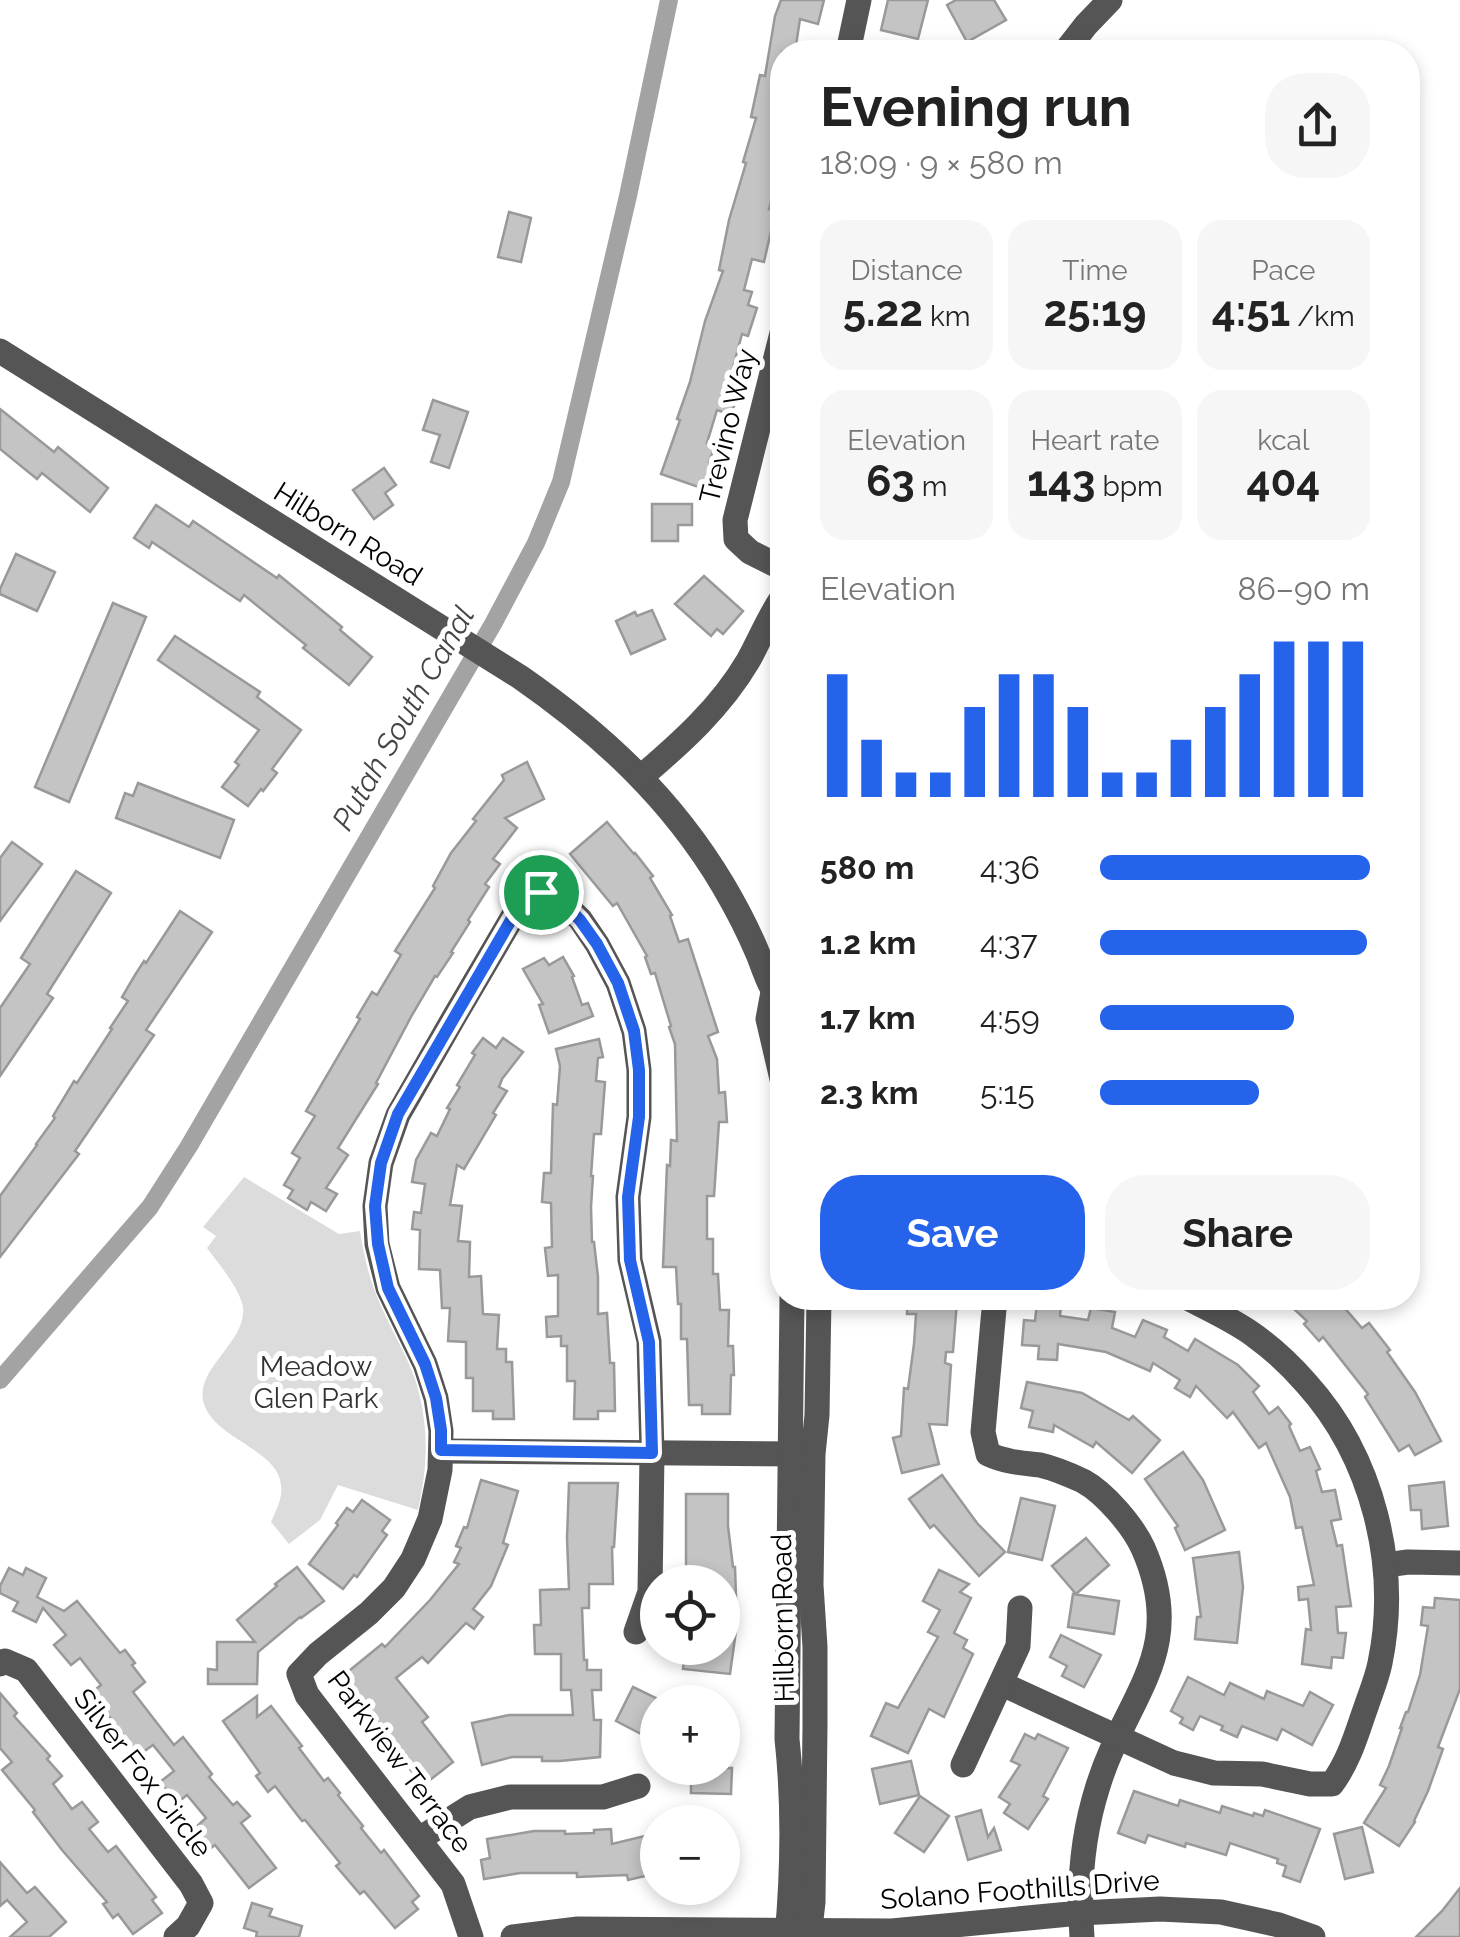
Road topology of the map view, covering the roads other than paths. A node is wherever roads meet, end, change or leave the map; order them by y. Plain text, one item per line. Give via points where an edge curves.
1 (860, 0) edge
2 (1110, 0) edge
3 (851, 40) edge
4 (1074, 40) edge
5 (0, 351) edge
6 (770, 379) edge
7 (770, 562) edge
8 (770, 616) edge
9 (770, 643) edge
10 (770, 653) edge
11 (747, 662) junction
12 (716, 706) junction
13 (641, 777) junction
14 (770, 979) edge
15 (793, 1310) edge
16 (819, 1310) edge
17 (994, 1310) edge
18 (1209, 1310) edge
19 (441, 1450) junction
20 (652, 1453) junction
21 (802, 1454) junction
22 (1460, 1562) edge
23 (1386, 1565) junction
24 (1020, 1608) dead end
25 (636, 1632) dead end
26 (0, 1664) edge
27 (1002, 1684) junction
28 (1118, 1737) junction
29 (963, 1765) dead end
30 (638, 1786) dead end
31 (420, 1839) junction
32 (1081, 1925) edge
33 (799, 1934) edge
34 (176, 1937) edge
35 (472, 1937) edge
36 (513, 1937) edge
37 (1313, 1937) edge

1 - 3 street
2 - 4 street
5 - 13 street, Hilborn Road via 510,670 562,706
6 - 7 street, Trevino Way via 734,520 736,539
8 - 11 street
9 - 11 street
10 - 12 street via 742,694
11 - 12 street
12 - 13 street
13 - 14 street, Hilborn Road via 698,845
15 - 21 street, Hilborn Road
16 - 21 street, Hilborn Road via 818,1415
17 - 28 street via 983,1432 988,1454 1086,1482 1137,1534 1152,1567 1159,1640
18 - 23 street via 1256,1336 1331,1414 1374,1505
19 - 20 street
19 - 20 street, Parkview Terrace via 436,1398 388,1288 378,1244 381,1163 398,1114 518,908 541,892 564,904 597,944 634,1031 639,1117 628,1197 630,1260 649,1342
19 - 31 street, Parkview Terrace via 430,1519 413,1560 369,1613 299,1674 308,1695
20 - 21 street
20 - 25 street via 650,1592
21 - 33 street, Hilborn Road via 788,1739 790,1902
22 - 23 street
23 - 28 street via 1380,1664 1347,1763 1332,1784 1214,1773
24 - 27 street via 1018,1646
26 - 34 street, Silver Fox Circle via 26,1670 191,1884 201,1902
27 - 28 street
27 - 29 street
28 - 32 street via 1082,1849
30 - 31 street via 602,1796 510,1797 470,1808
31 - 35 street, Parkview Terrace via 453,1884
32 - 33 street, Solano Foothills Drive
32 - 37 street, Solano Foothills Drive via 1160,1909 1220,1912
33 - 36 street, Solano Foothills Drive via 578,1929

